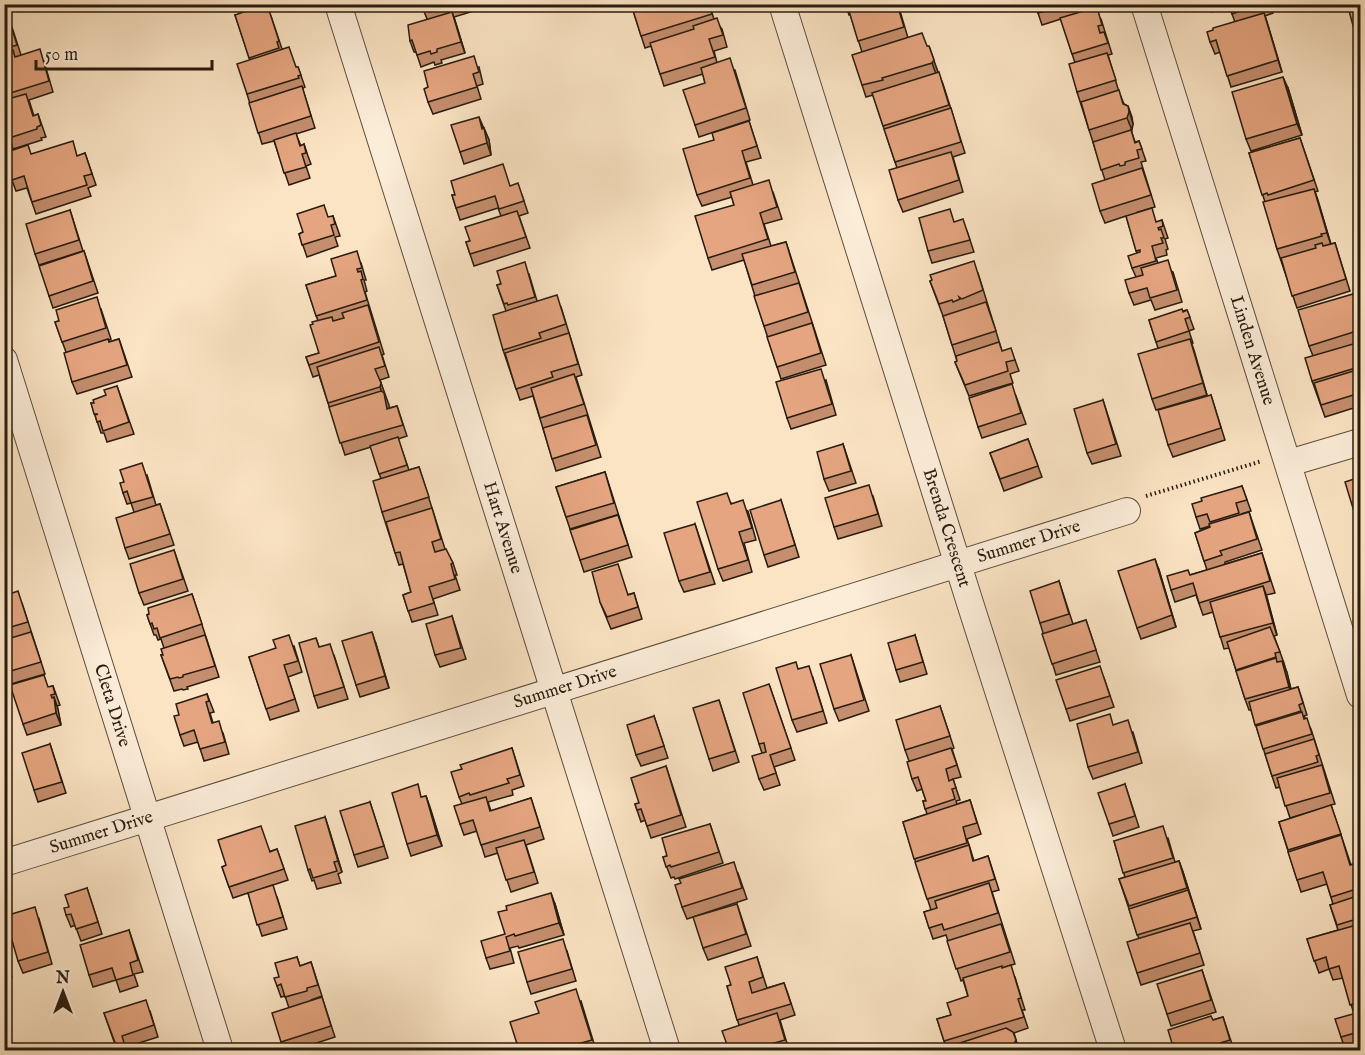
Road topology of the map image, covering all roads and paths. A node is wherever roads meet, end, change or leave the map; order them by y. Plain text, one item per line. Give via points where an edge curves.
1 (338, 4) edge
2 (783, 4) edge
3 (1144, 4) edge
4 (4, 360) edge
5 (1360, 442) edge
6 (1289, 463) junction
7 (1127, 511) joint
8 (958, 565) junction
9 (554, 691) junction
10 (1360, 695) edge
11 (147, 819) junction
12 (4, 863) edge
13 (220, 1050) edge
14 (667, 1050) edge
15 (1113, 1050) edge

1 - 9 street, Hart Avenue
2 - 8 street, Brenda Crescent
3 - 6 street, Linden Avenue
4 - 11 street, Cleta Drive
5 - 6 street
6 - 7 path via 1266,460 1140,497
6 - 10 street, Linden Avenue
7 - 8 street, Summer Drive
8 - 9 street, Summer Drive
8 - 15 street, Brenda Crescent
9 - 11 street, Summer Drive
9 - 14 street, Hart Avenue
11 - 12 street, Summer Drive
11 - 13 street, Cleta Drive

